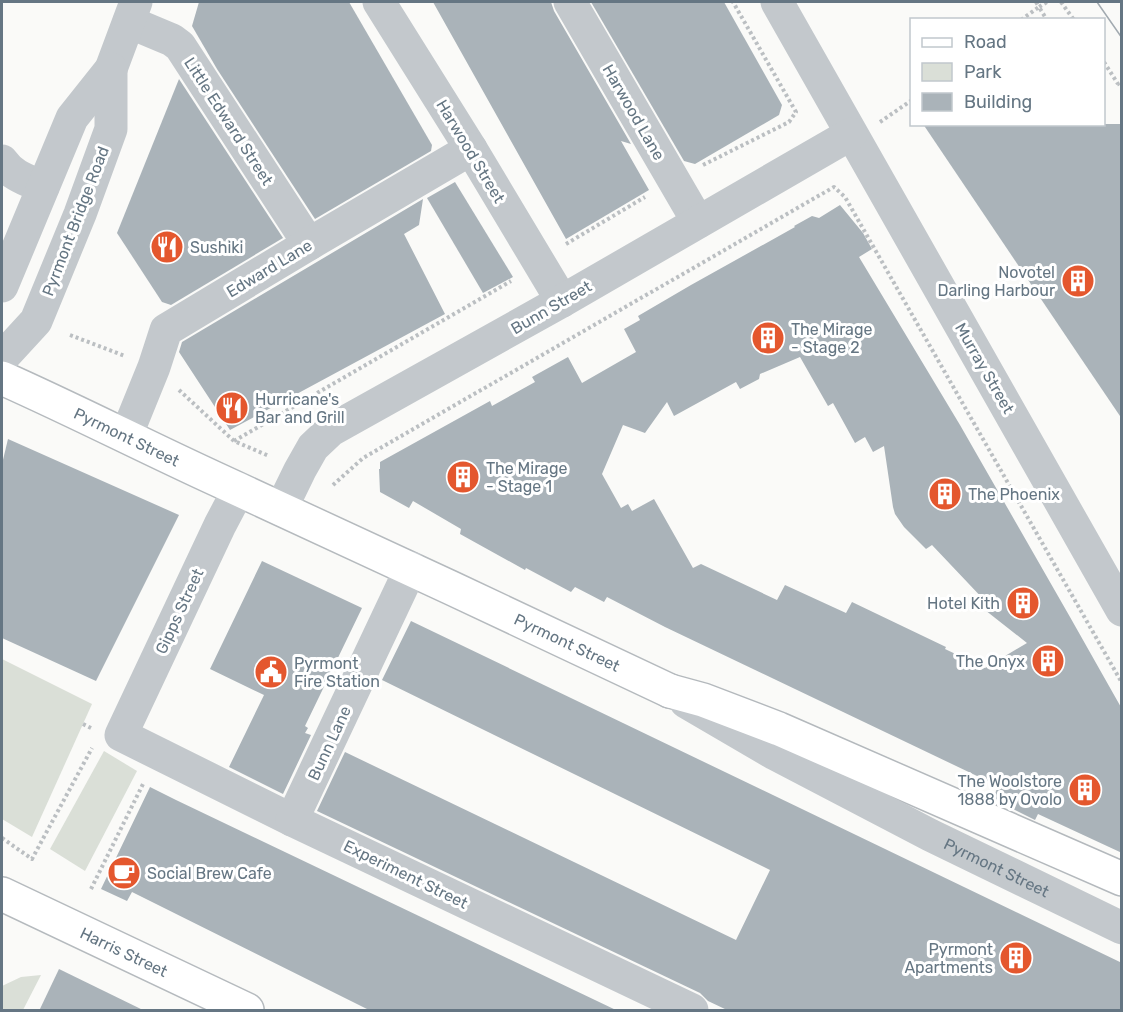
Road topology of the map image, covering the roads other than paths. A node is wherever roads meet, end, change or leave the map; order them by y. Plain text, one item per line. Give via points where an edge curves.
1 (379, 2) edge
2 (570, 2) edge
3 (777, 2) edge
4 (132, 12) edge
5 (111, 69) junction
6 (851, 134) junction
7 (471, 149) junction
8 (2, 161) edge
9 (43, 187) junction
10 (698, 222) junction
11 (309, 244) junction
12 (2, 286) edge
13 (562, 301) junction
14 (2, 358) edge
15 (2, 378) edge
16 (126, 436) junction
17 (239, 489) junction
18 (281, 509) junction
19 (411, 568) junction
20 (1122, 610) edge
21 (670, 691) junction
22 (108, 738) joint
23 (292, 820) junction
24 (1122, 879) edge
25 (2, 894) edge
26 (1122, 928) edge
27 (248, 1011) edge
28 (692, 1011) edge

1 - 7 street, Harwood Street
2 - 10 street, Harwood Lane
3 - 6 street, Murray Street
4 - 5 street, Pyrmont Bridge Road
4 - 11 street, Little Edward Street via 180,46
5 - 9 street, Pyrmont Bridge Road via 72,118
5 - 14 street, Pyrmont Bridge Road via 111,129 80,214 36,321
6 - 10 street, Bunn Street
6 - 20 street, Murray Street
7 - 11 street, Edward Lane
7 - 13 street, Harwood Street
8 - 9 street via 15,175
9 - 12 street, Pyrmont Bridge Road
10 - 13 street, Bunn Street
11 - 16 street, Edward Lane via 166,330
13 - 18 street, Bunn Street via 331,430 313,447
15 - 16 main road, Pyrmont Street
16 - 17 main road, Pyrmont Street
17 - 18 main road, Pyrmont Street
17 - 22 street, Gipps Street
18 - 19 main road, Pyrmont Street
19 - 21 main road, Pyrmont Street
19 - 23 street, Bunn Lane
21 - 24 main road via 778,729
21 - 26 street, Pyrmont Street via 704,715 775,754
22 - 23 street, Experiment Street
23 - 28 street, Experiment Street
25 - 27 main road, Harris Street

